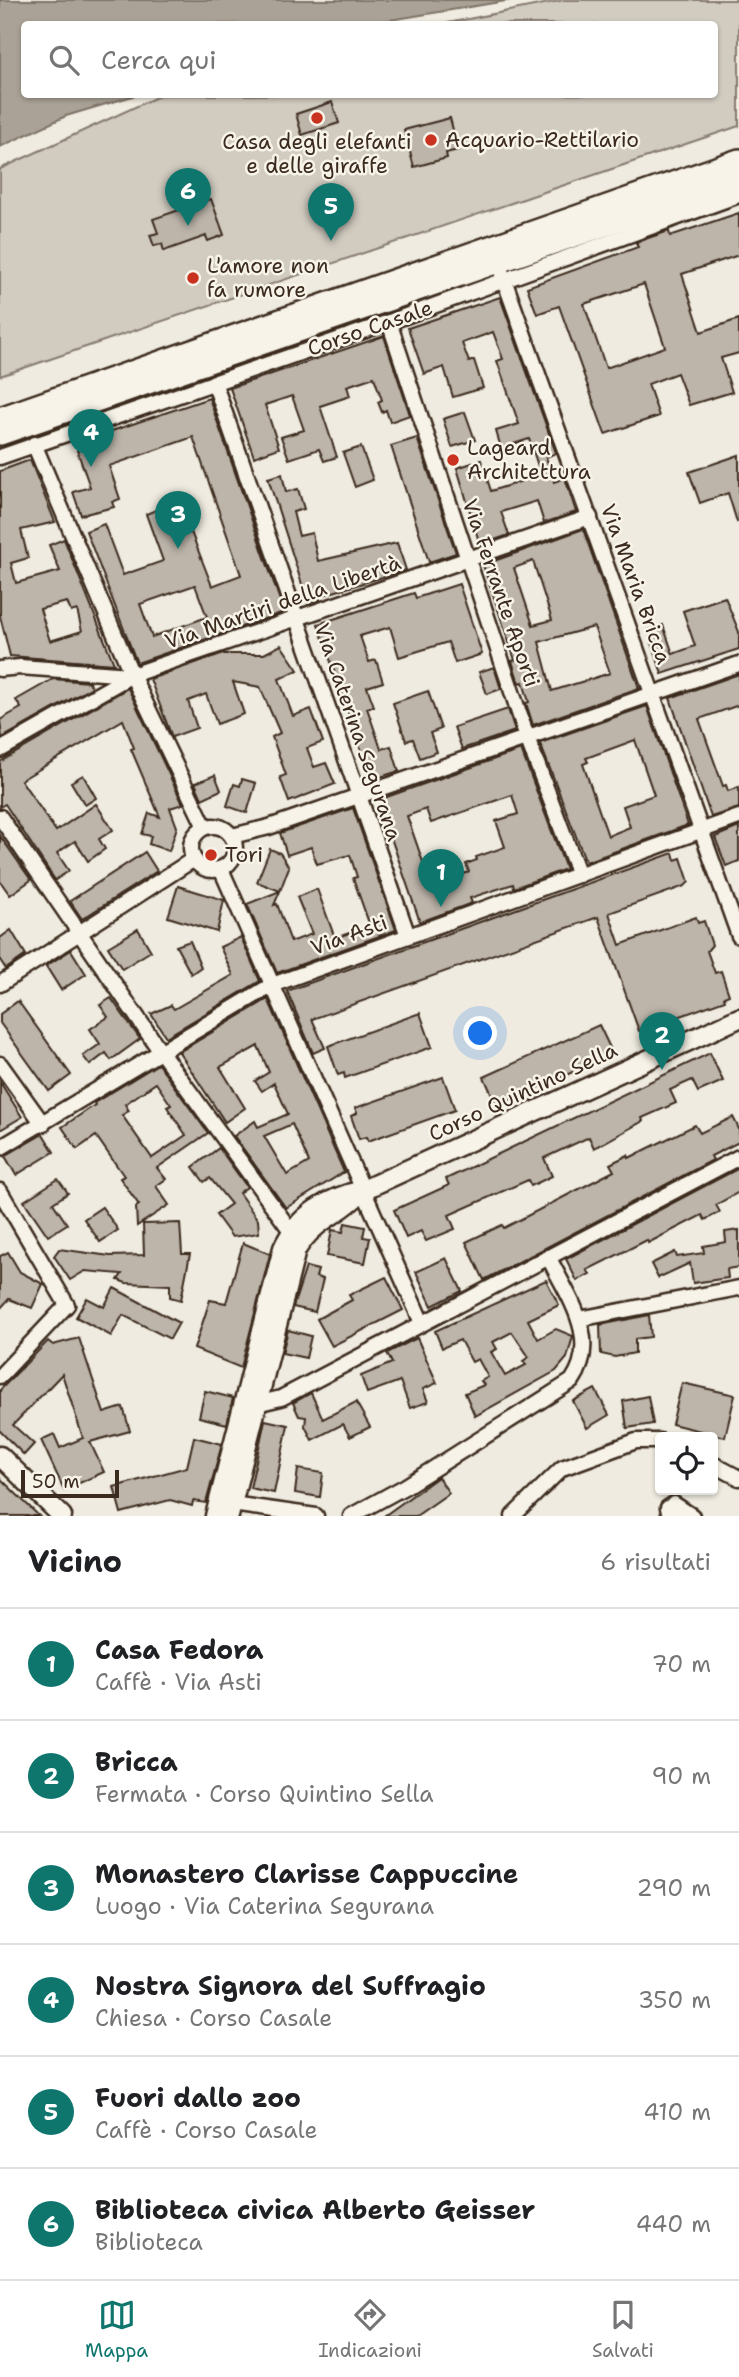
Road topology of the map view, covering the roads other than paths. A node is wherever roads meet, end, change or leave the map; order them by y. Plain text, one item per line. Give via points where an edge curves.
1 (739, 160) edge
2 (739, 179) edge
3 (739, 195) edge
4 (498, 263) junction
5 (388, 322) junction
6 (214, 382) junction
7 (0, 418) edge
8 (0, 433) edge
9 (34, 444) junction
10 (0, 457) edge
11 (590, 517) junction
12 (468, 562) junction
13 (296, 618) junction
14 (739, 664) edge
15 (0, 668) edge
16 (132, 675) junction
17 (653, 694) junction
18 (528, 740) junction
19 (0, 750) edge
20 (357, 797) junction
21 (0, 817) edge
22 (739, 817) edge
23 (205, 827) junction
24 (701, 831) junction
25 (232, 836) junction
26 (194, 859) junction
27 (221, 869) junction
28 (579, 875) junction
29 (79, 932) junction
30 (408, 936) junction
31 (739, 936) edge
32 (0, 984) edge
33 (272, 985) junction
34 (739, 1018) edge
35 (161, 1052) junction
36 (0, 1064) edge
37 (43, 1124) junction
38 (0, 1148) edge
39 (739, 1157) edge
40 (363, 1190) junction
41 (0, 1191) edge
42 (291, 1231) junction
43 (549, 1258) junction
44 (739, 1288) edge
45 (579, 1319) junction
46 (422, 1323) junction
47 (0, 1376) edge
48 (252, 1404) junction
49 (655, 1441) edge
50 (0, 1456) edge
51 (718, 1467) edge
52 (739, 1478) edge
53 (231, 1510) edge
54 (62, 1516) edge
55 (215, 1516) edge
56 (316, 1516) edge
57 (351, 1516) edge
58 (513, 1516) edge
59 (670, 1516) edge
60 (692, 1516) edge

1 - 4 main road, Corso Casale
2 - 4 main road, Corso Casale
3 - 4 street, Corso Casale
4 - 5 street, Corso Casale
4 - 7 main road, Corso Casale
4 - 8 main road, Corso Casale
4 - 11 street, Via Maria Bricca
5 - 6 street, Corso Casale
5 - 12 street, Via Ferrante Aporti
6 - 9 street, Corso Casale
6 - 13 street, Via Caterina Segurana
9 - 10 street, Corso Casale
9 - 16 street
11 - 12 street, Via Martiri della Libertà
11 - 17 street, Via Maria Bricca
12 - 13 street, Via Martiri della Libertà
12 - 18 street, Via Ferrante Aporti
13 - 16 street, Via Martiri della Libertà
13 - 20 street, Via Caterina Segurana
14 - 17 street
15 - 16 street
16 - 19 street, Via Martiri della Libertà
16 - 23 street
17 - 18 street
17 - 24 street, Via Maria Bricca
18 - 20 street
18 - 28 street, Via Ferrante Aporti
20 - 25 street
20 - 30 street, Via Caterina Segurana
21 - 29 street
22 - 24 street, Via Asti
23 - 25 street via 221,827
23 - 26 street via 192,841
24 - 28 street, Via Asti
24 - 31 street, Via Maria Bricca
25 - 27 street via 236,850
26 - 27 street via 208,869
26 - 29 street
27 - 33 street
28 - 30 street, Via Asti
29 - 32 street
29 - 35 street
30 - 33 street, Via Asti
33 - 35 street, Via Asti
33 - 40 street
34 - 40 street, Corso Quintino Sella
35 - 37 street, Via Asti
35 - 42 street
36 - 37 street
37 - 38 street, Via Asti
39 - 43 street
40 - 42 street, Corso Quintino Sella via 318,1208
40 - 46 street
40 - 48 street, Corso Quintino Sella via 350,1205 317,1223 296,1250
41 - 47 street via 67,1305
42 - 48 street, Corso Quintino Sella via 283,1248
43 - 45 street
43 - 46 street
44 - 45 street
45 - 57 street via 586,1342 584,1359 572,1381
46 - 48 street via 281,1398
48 - 53 street, Corso Quintino Sella
48 - 55 street, Corso Quintino Sella
49 - 58 street via 636,1441 562,1468
50 - 54 street
51 - 52 street
53 - 56 street
59 - 60 street via 667,1511 674,1504

